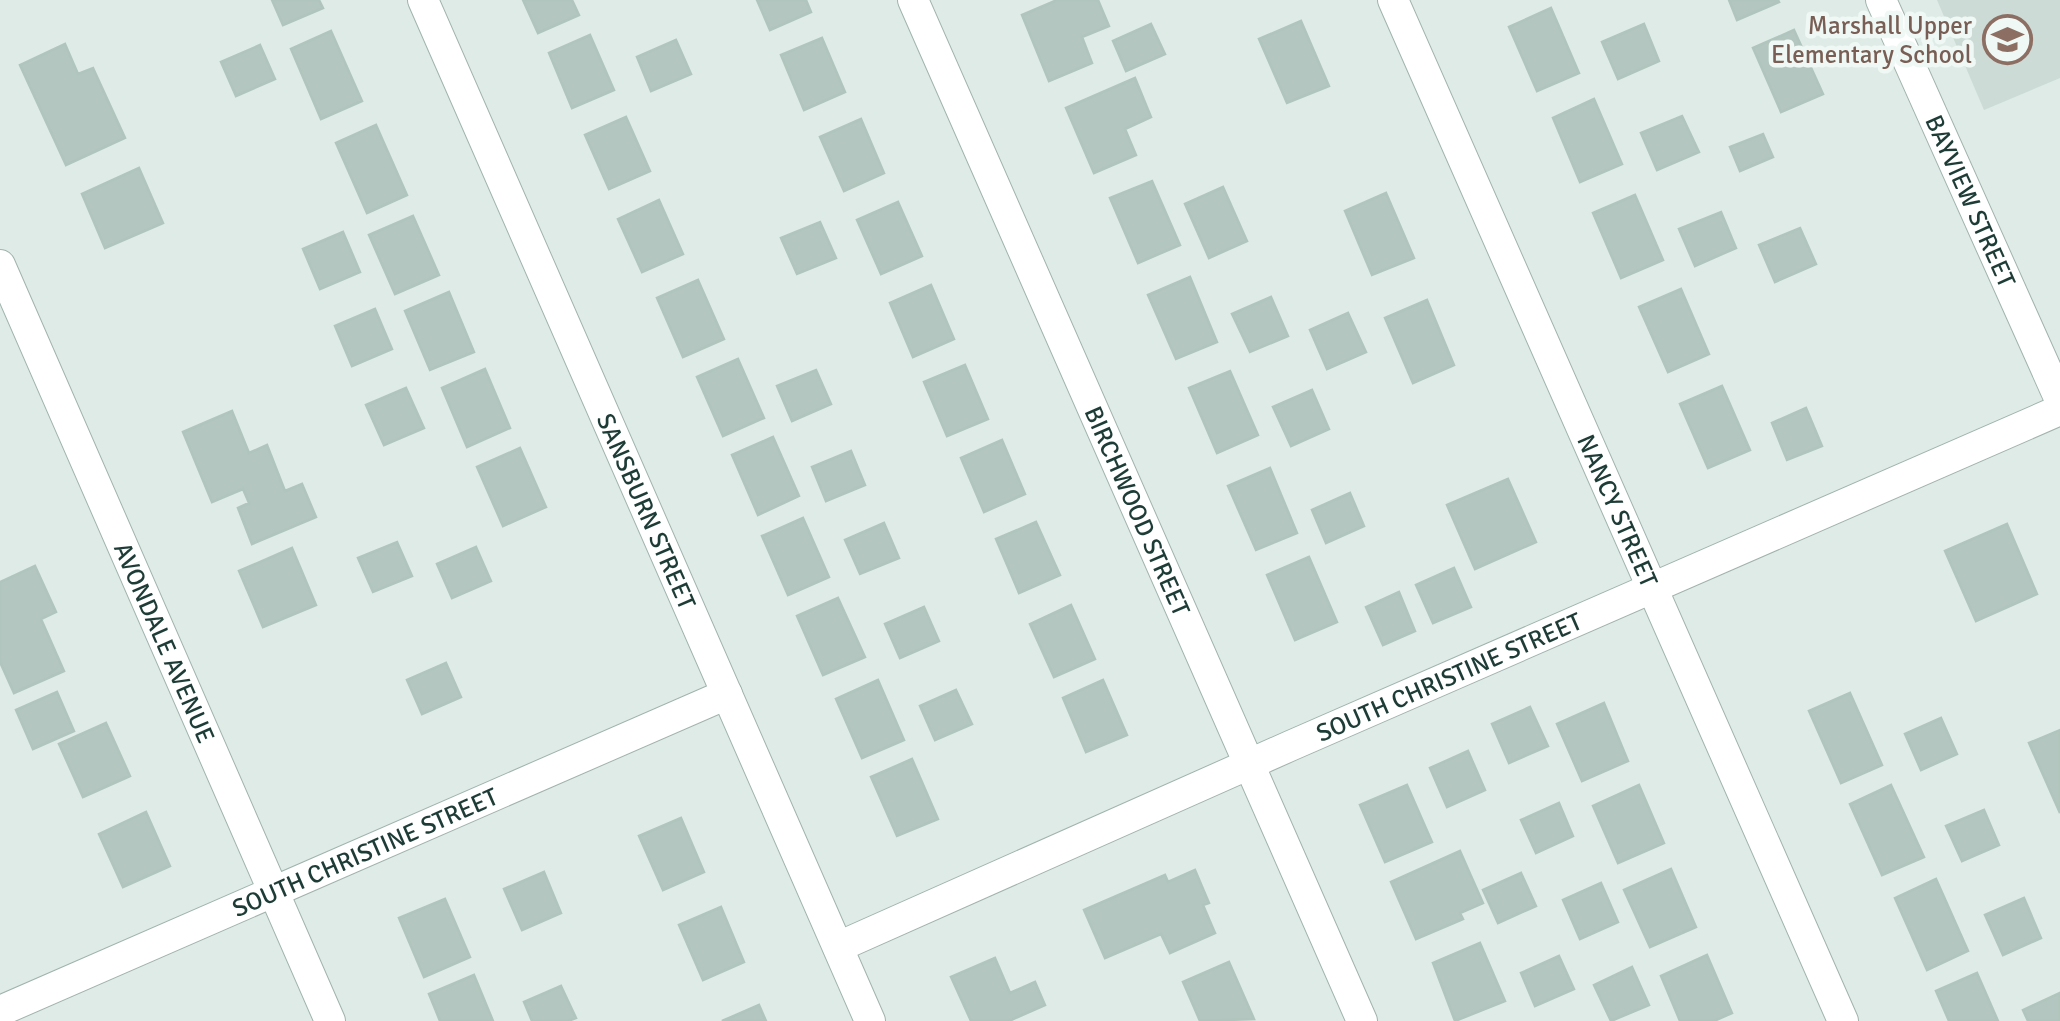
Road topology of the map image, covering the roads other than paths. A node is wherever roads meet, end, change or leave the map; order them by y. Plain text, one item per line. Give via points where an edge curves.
1 (424, 0) edge
2 (914, 0) edge
3 (1393, 0) edge
4 (1881, 0) edge
5 (0, 266) edge
6 (2060, 400) edge
7 (2060, 410) edge
8 (1652, 588) junction
9 (727, 694) junction
10 (1250, 764) junction
11 (273, 890) junction
12 (838, 948) junction
13 (0, 1011) edge
14 (330, 1021) edge
15 (870, 1021) edge
16 (1362, 1021) edge
17 (1843, 1021) edge

1 - 9 street, SANSBURN STREET
2 - 10 street, BIRCHWOOD STREET
3 - 8 street, NANCY STREET
4 - 6 street, BAYVIEW STREET
5 - 11 street, AVONDALE AVENUE
7 - 8 street, SOUTH CHRISTINE STREET
8 - 10 street, SOUTH CHRISTINE STREET
8 - 17 street, NANCY STREET
9 - 11 street, SOUTH CHRISTINE STREET
9 - 12 street, SANSBURN STREET
10 - 12 street, SOUTH CHRISTINE STREET
10 - 16 street, BIRCHWOOD STREET
11 - 13 street, SOUTH CHRISTINE STREET
11 - 14 street, AVONDALE AVENUE
12 - 15 street, SANSBURN STREET

